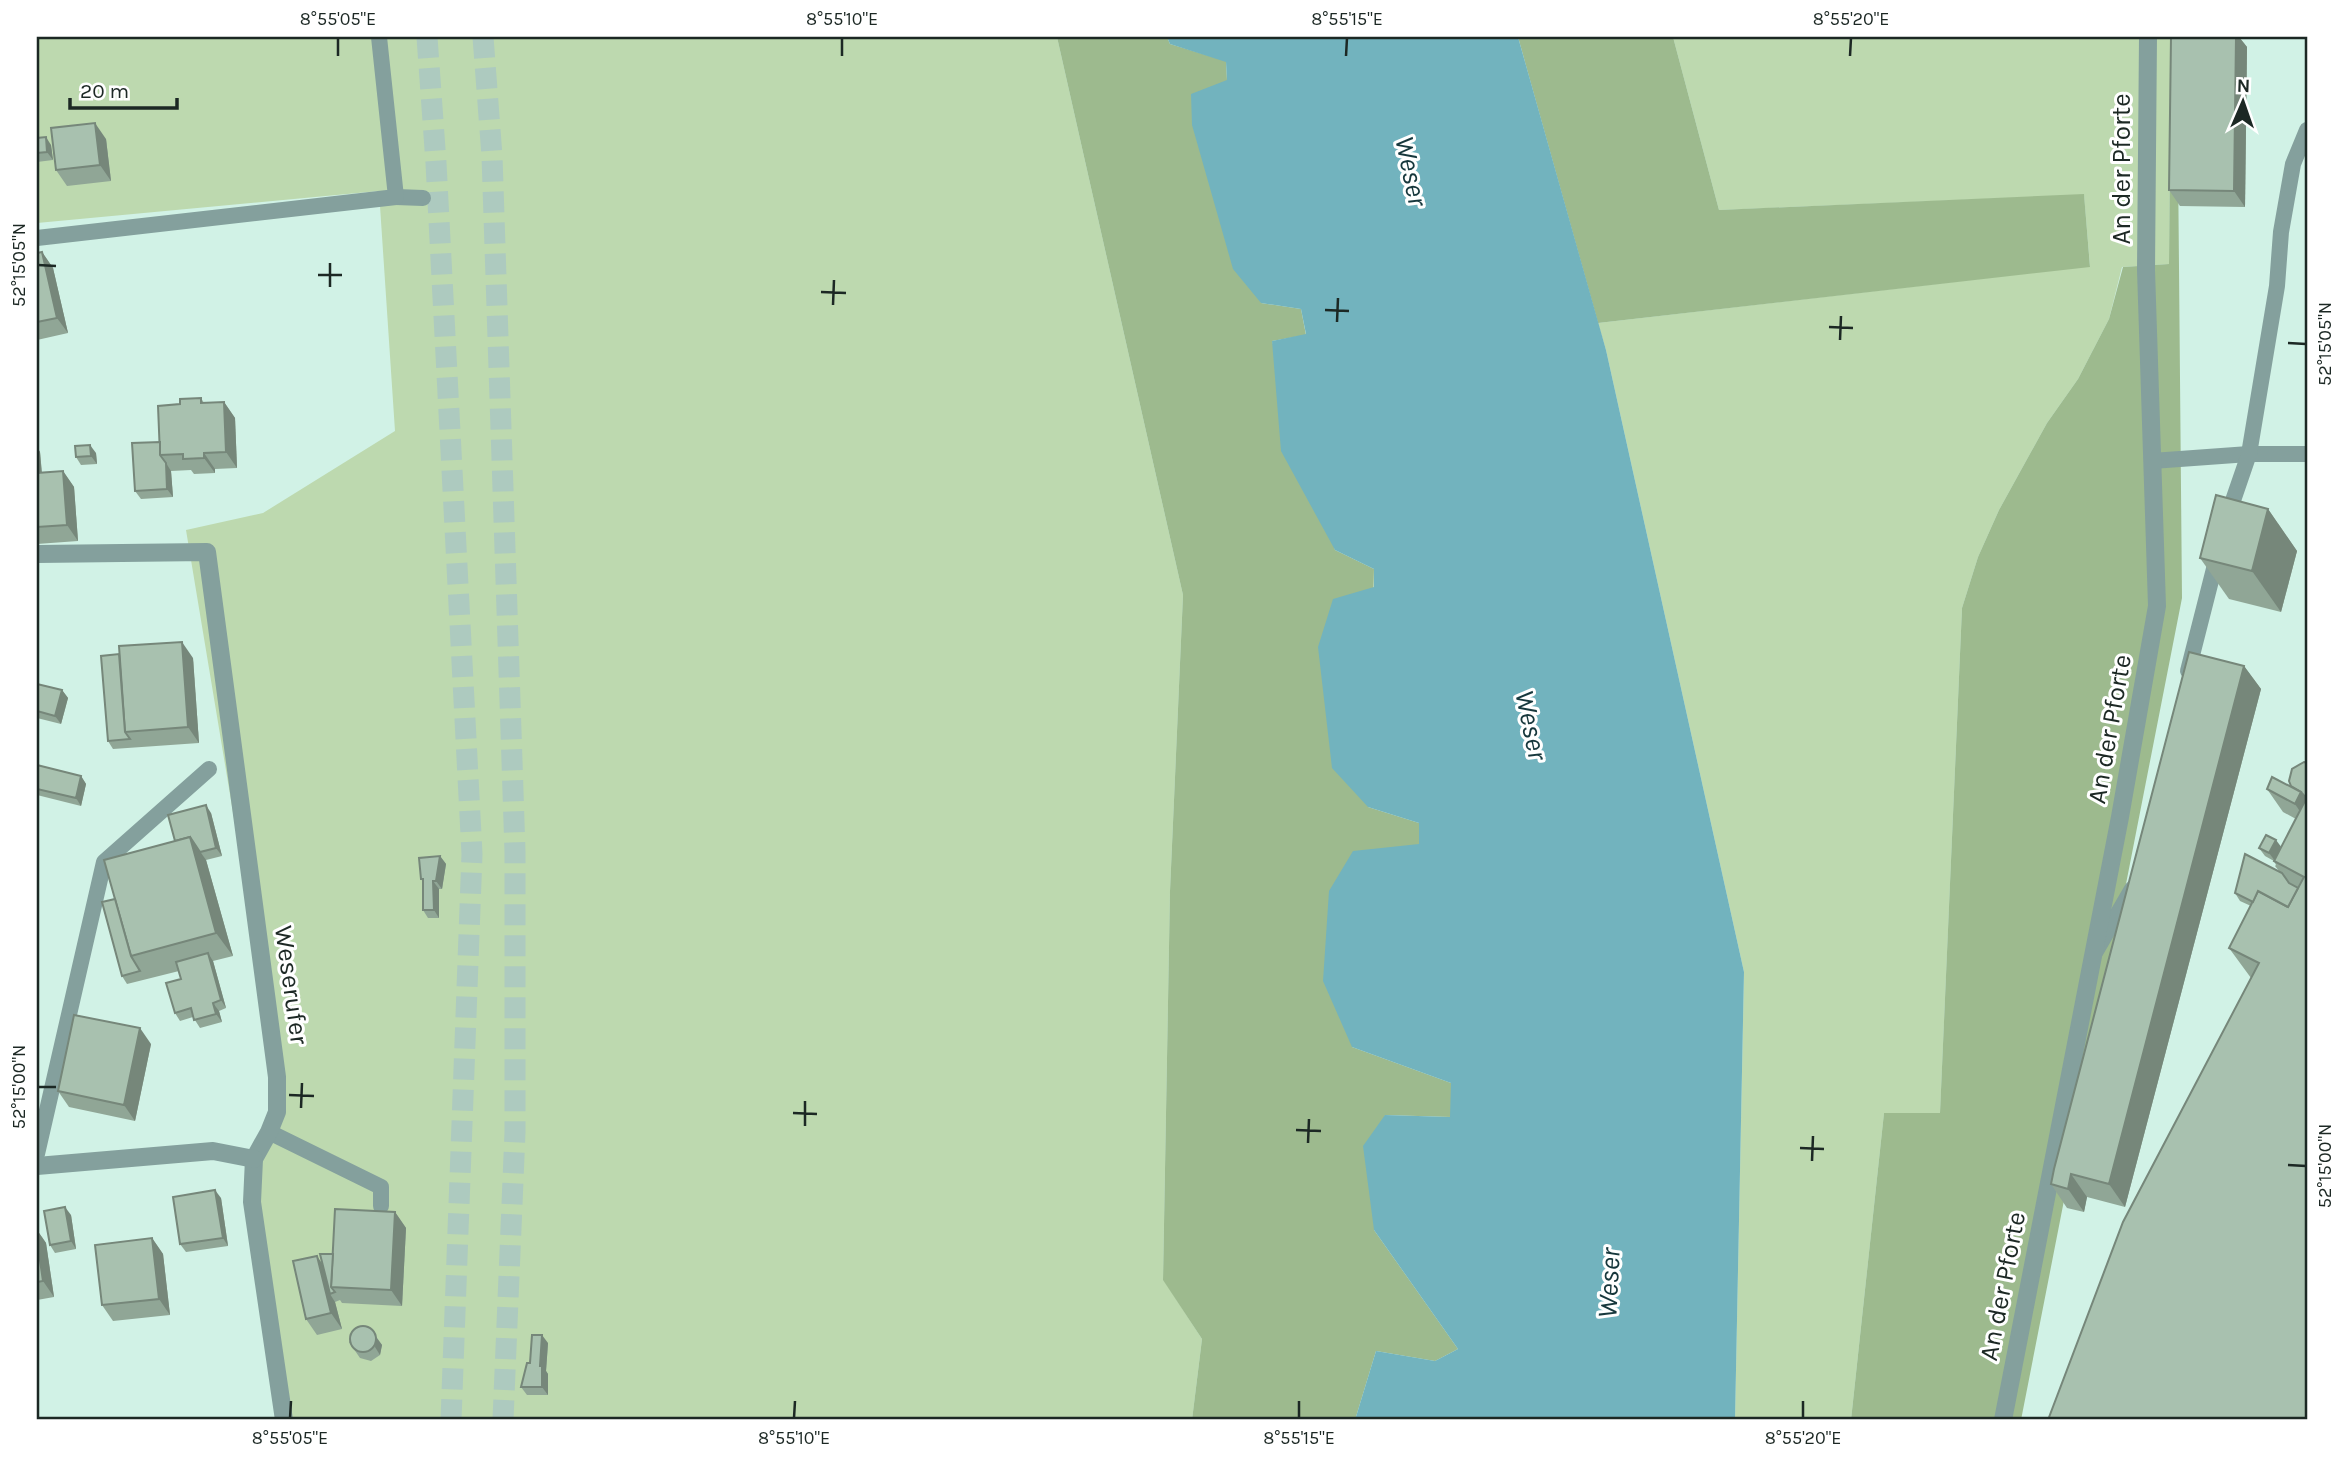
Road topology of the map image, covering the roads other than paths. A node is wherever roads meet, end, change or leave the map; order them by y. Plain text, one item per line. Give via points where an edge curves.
1 (379, 37) edge
2 (2148, 37) edge
3 (2307, 130) edge
4 (396, 197) junction
5 (423, 198) dead end
6 (37, 238) edge
7 (2249, 454) junction
8 (2307, 454) edge
9 (2152, 461) junction
10 (37, 554) edge
11 (2184, 687) edge
12 (209, 769) dead end
13 (2137, 869) edge
14 (2093, 957) junction
15 (269, 1132) junction
16 (37, 1154) edge
17 (254, 1158) junction
18 (37, 1166) edge
19 (381, 1206) dead end
20 (284, 1420) edge
21 (2003, 1420) edge

1 - 4 lane
2 - 9 street, An der Pforte via 2146,270
3 - 7 lane via 2293,164
4 - 5 lane
4 - 6 lane
7 - 8 lane
7 - 9 lane
7 - 11 lane via 2232,499
9 - 14 street, An der Pforte via 2157,606
10 - 15 street, Weserufer via 207,552 277,1077 277,1112
12 - 16 lane via 104,862
13 - 14 lane via 2130,895
14 - 21 street, An der Pforte
15 - 17 street, Weserufer
15 - 19 lane via 381,1187
17 - 18 street via 213,1151
17 - 20 street, Weserufer via 252,1202

